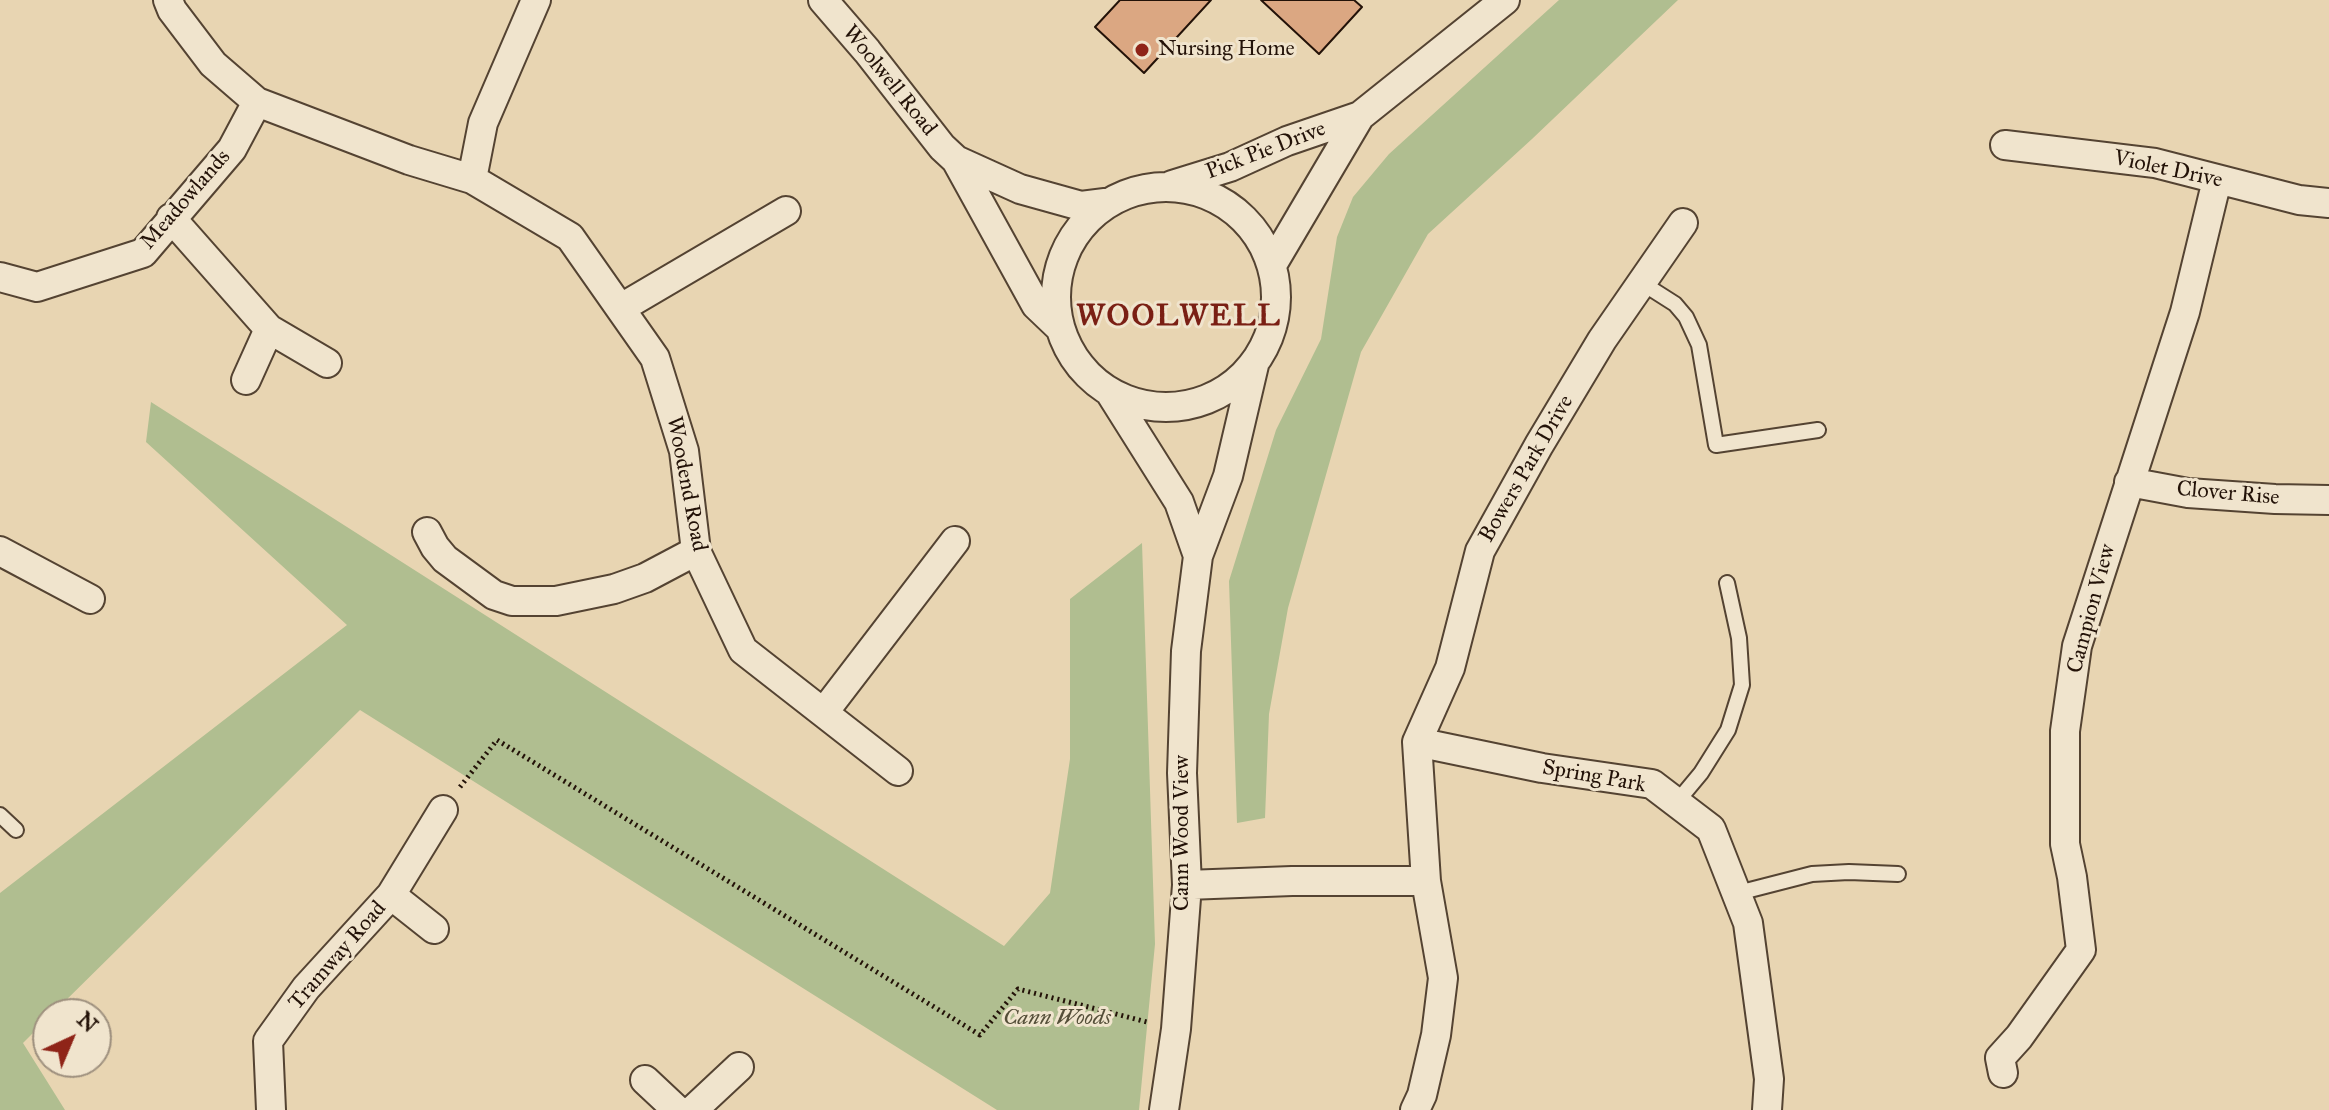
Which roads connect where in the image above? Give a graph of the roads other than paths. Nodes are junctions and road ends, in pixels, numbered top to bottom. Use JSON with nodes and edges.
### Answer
{"nodes":[{"id":1,"x":168,"y":0,"type":"edge"},
{"id":2,"x":536,"y":0,"type":"edge"},
{"id":3,"x":823,"y":0,"type":"edge"},
{"id":4,"x":1505,"y":0,"type":"edge"},
{"id":5,"x":257,"y":102,"type":"junction"},
{"id":6,"x":1360,"y":116,"type":"junction"},
{"id":7,"x":2005,"y":145,"type":"dead end"},
{"id":8,"x":956,"y":160,"type":"junction"},
{"id":9,"x":472,"y":179,"type":"junction"},
{"id":10,"x":2217,"y":180,"type":"junction"},
{"id":11,"x":1171,"y":186,"type":"junction"},
{"id":12,"x":1105,"y":203,"type":"junction"},
{"id":13,"x":2329,"y":203,"type":"edge"},
{"id":14,"x":786,"y":211,"type":"dead end"},
{"id":15,"x":171,"y":218,"type":"junction"},
{"id":16,"x":1683,"y":223,"type":"dead end"},
{"id":17,"x":1272,"y":265,"type":"junction"},
{"id":18,"x":0,"y":277,"type":"edge"},
{"id":19,"x":1642,"y":283,"type":"junction"},
{"id":20,"x":621,"y":308,"type":"junction"},
{"id":21,"x":1058,"y":326,"type":"junction"},
{"id":22,"x":269,"y":329,"type":"junction"},
{"id":23,"x":327,"y":363,"type":"dead end"},
{"id":24,"x":1254,"y":365,"type":"junction"},
{"id":25,"x":246,"y":380,"type":"dead end"},
{"id":26,"x":1111,"y":394,"type":"junction"},
{"id":27,"x":1818,"y":430,"type":"dead end"},
{"id":28,"x":2129,"y":482,"type":"junction"},
{"id":29,"x":2329,"y":500,"type":"edge"},
{"id":30,"x":427,"y":532,"type":"dead end"},
{"id":31,"x":955,"y":541,"type":"dead end"},
{"id":32,"x":0,"y":551,"type":"edge"},
{"id":33,"x":696,"y":551,"type":"junction"},
{"id":34,"x":1198,"y":556,"type":"junction"},
{"id":35,"x":1727,"y":583,"type":"dead end"},
{"id":36,"x":90,"y":599,"type":"dead end"},
{"id":37,"x":824,"y":712,"type":"junction"},
{"id":38,"x":1417,"y":742,"type":"junction"},
{"id":39,"x":898,"y":771,"type":"dead end"},
{"id":40,"x":1676,"y":803,"type":"junction"},
{"id":41,"x":443,"y":810,"type":"road end"},
{"id":42,"x":0,"y":815,"type":"edge"},
{"id":43,"x":16,"y":830,"type":"dead end"},
{"id":44,"x":1898,"y":874,"type":"dead end"},
{"id":45,"x":1426,"y":881,"type":"junction"},
{"id":46,"x":1187,"y":885,"type":"junction"},
{"id":47,"x":1738,"y":893,"type":"junction"},
{"id":48,"x":391,"y":895,"type":"junction"},
{"id":49,"x":434,"y":929,"type":"dead end"},
{"id":50,"x":739,"y":1067,"type":"dead end"},
{"id":51,"x":2003,"y":1073,"type":"dead end"},
{"id":52,"x":645,"y":1080,"type":"dead end"},
{"id":53,"x":271,"y":1110,"type":"edge"},
{"id":54,"x":677,"y":1110,"type":"edge"},
{"id":55,"x":693,"y":1110,"type":"edge"},
{"id":56,"x":1164,"y":1110,"type":"edge"},
{"id":57,"x":1415,"y":1110,"type":"edge"},
{"id":58,"x":1767,"y":1110,"type":"edge"}],
"edges":[{"from":1,"to":5,"type":"street","name":"Woodend Road"},
{"from":2,"to":9,"type":"street"},
{"from":3,"to":8,"type":"street","name":"Woolwell Road"},
{"from":4,"to":6,"type":"street","name":"Pick Pie Drive"},
{"from":5,"to":9,"type":"street","name":"Woodend Road"},
{"from":5,"to":15,"type":"street","name":"Meadowlands"},
{"from":6,"to":11,"type":"street","name":"Pick Pie Drive"},
{"from":6,"to":17,"type":"street","name":"Pick Pie Drive"},
{"from":7,"to":10,"type":"street","name":"Violet Drive"},
{"from":8,"to":12,"type":"street","name":"Woolwell Road"},
{"from":8,"to":21,"type":"street","name":"Woolwell Road"},
{"from":9,"to":20,"type":"street","name":"Woodend Road"},
{"from":10,"to":13,"type":"street","name":"Violet Drive"},
{"from":10,"to":28,"type":"street","name":"Campion View"},
{"from":11,"to":12,"type":"street"},
{"from":11,"to":17,"type":"street"},
{"from":12,"to":21,"type":"street"},
{"from":14,"to":20,"type":"street"},
{"from":15,"to":18,"type":"street","name":"Meadowlands"},
{"from":15,"to":22,"type":"street"},
{"from":16,"to":19,"type":"street","name":"Bowers Park Drive"},
{"from":17,"to":24,"type":"street"},
{"from":19,"to":27,"type":"lane"},
{"from":19,"to":38,"type":"street","name":"Bowers Park Drive"},
{"from":20,"to":33,"type":"street","name":"Woodend Road"},
{"from":21,"to":26,"type":"street"},
{"from":22,"to":23,"type":"street"},
{"from":22,"to":25,"type":"street"},
{"from":24,"to":26,"type":"street"},
{"from":24,"to":34,"type":"street","name":"Cann Wood View"},
{"from":26,"to":34,"type":"street","name":"Cann Wood View"},
{"from":28,"to":29,"type":"street","name":"Clover Rise"},
{"from":28,"to":51,"type":"street","name":"Campion View"},
{"from":30,"to":33,"type":"street"},
{"from":31,"to":37,"type":"street"},
{"from":32,"to":36,"type":"street"},
{"from":33,"to":37,"type":"street","name":"Woodend Road"},
{"from":34,"to":46,"type":"street","name":"Cann Wood View"},
{"from":35,"to":40,"type":"lane"},
{"from":37,"to":39,"type":"street","name":"Woodend Road"},
{"from":38,"to":40,"type":"street","name":"Spring Park"},
{"from":38,"to":45,"type":"street","name":"Bowers Park Drive"},
{"from":40,"to":47,"type":"street","name":"Spring Park"},
{"from":41,"to":48,"type":"street","name":"Tramway Road"},
{"from":42,"to":43,"type":"lane"},
{"from":44,"to":47,"type":"lane"},
{"from":45,"to":46,"type":"street"},
{"from":45,"to":57,"type":"street","name":"Bowers Park Drive"},
{"from":46,"to":56,"type":"street","name":"Cann Wood View"},
{"from":47,"to":58,"type":"street","name":"Spring Park"},
{"from":48,"to":49,"type":"street"},
{"from":48,"to":53,"type":"street","name":"Tramway Road"},
{"from":50,"to":55,"type":"street"},
{"from":52,"to":54,"type":"street"}]}
